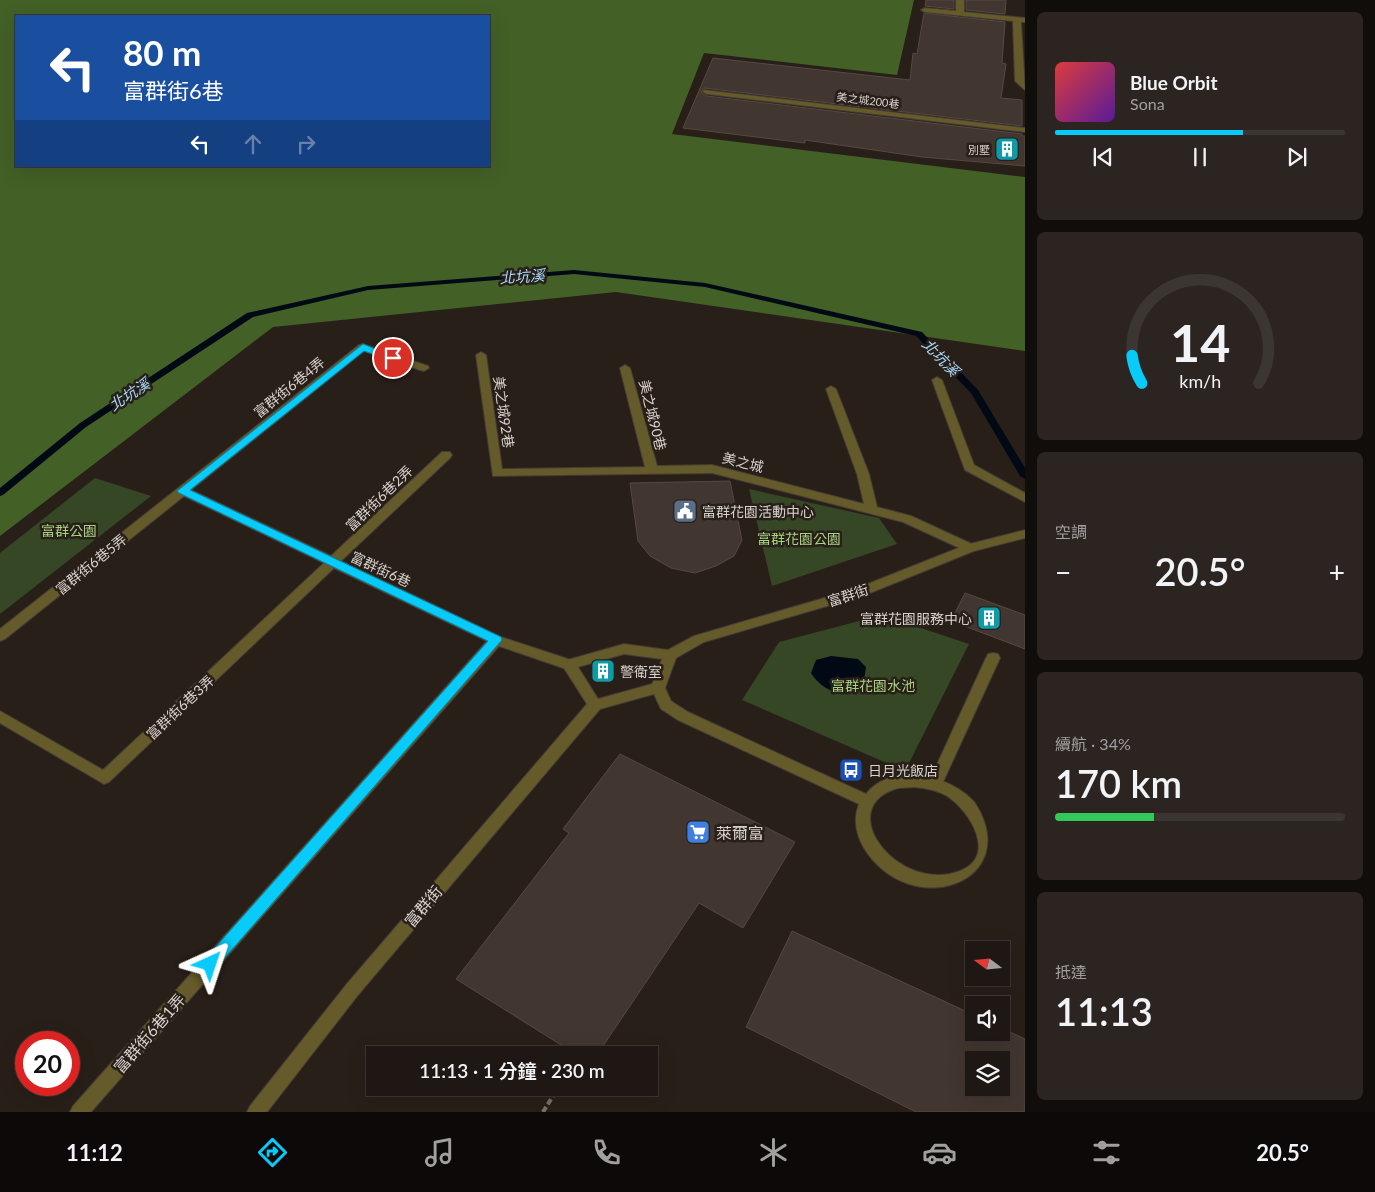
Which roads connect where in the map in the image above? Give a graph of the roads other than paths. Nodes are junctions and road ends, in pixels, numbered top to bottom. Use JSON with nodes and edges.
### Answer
{"nodes":[{"id":1,"x":960,"y":0,"type":"edge"},
{"id":2,"x":926,"y":10,"type":"dead end"},
{"id":3,"x":960,"y":13,"type":"junction"},
{"id":4,"x":1021,"y":19,"type":"edge"},
{"id":5,"x":1025,"y":88,"type":"edge"},
{"id":6,"x":707,"y":92,"type":"dead end"},
{"id":7,"x":1025,"y":130,"type":"edge"},
{"id":8,"x":481,"y":355,"type":"dead end"},
{"id":9,"x":424,"y":368,"type":"dead end"},
{"id":10,"x":625,"y":368,"type":"dead end"},
{"id":11,"x":937,"y":380,"type":"dead end"},
{"id":12,"x":831,"y":389,"type":"dead end"},
{"id":13,"x":446,"y":455,"type":"dead end"},
{"id":14,"x":652,"y":470,"type":"junction"},
{"id":15,"x":497,"y":474,"type":"joint"},
{"id":16,"x":183,"y":491,"type":"junction"},
{"id":17,"x":1025,"y":498,"type":"edge"},
{"id":18,"x":871,"y":509,"type":"junction"},
{"id":19,"x":1025,"y":534,"type":"edge"},
{"id":20,"x":970,"y":548,"type":"junction"},
{"id":21,"x":333,"y":563,"type":"junction"},
{"id":22,"x":0,"y":636,"type":"edge"},
{"id":23,"x":496,"y":640,"type":"junction"},
{"id":24,"x":670,"y":655,"type":"junction"},
{"id":25,"x":993,"y":658,"type":"dead end"},
{"id":26,"x":569,"y":665,"type":"junction"},
{"id":27,"x":658,"y":688,"type":"junction"},
{"id":28,"x":595,"y":705,"type":"junction"},
{"id":29,"x":6,"y":720,"type":"edge"},
{"id":30,"x":934,"y":784,"type":"junction"},
{"id":31,"x":868,"y":802,"type":"junction"},
{"id":32,"x":80,"y":1112,"type":"edge"},
{"id":33,"x":256,"y":1112,"type":"edge"}],
"edges":[{"from":1,"to":3,"type":"street"},
{"from":2,"to":3,"type":"street"},
{"from":3,"to":4,"type":"street"},
{"from":4,"to":5,"type":"street"},
{"from":6,"to":7,"type":"street","name":"美之城200巷"},
{"from":8,"to":15,"type":"street","name":"美之城92巷"},
{"from":9,"to":16,"type":"street","name":"富群街6巷4弄"},
{"from":10,"to":14,"type":"street","name":"美之城90巷"},
{"from":11,"to":17,"type":"street"},
{"from":12,"to":18,"type":"street"},
{"from":13,"to":21,"type":"street","name":"富群街6巷2弄"},
{"from":14,"to":15,"type":"street","name":"美之城"},
{"from":14,"to":18,"type":"street","name":"美之城"},
{"from":16,"to":21,"type":"street","name":"富群街6巷"},
{"from":16,"to":22,"type":"street","name":"富群街6巷5弄"},
{"from":18,"to":20,"type":"street","name":"美之城"},
{"from":19,"to":20,"type":"street","name":"富群街"},
{"from":20,"to":24,"type":"street","name":"富群街"},
{"from":21,"to":23,"type":"street","name":"富群街6巷"},
{"from":21,"to":29,"type":"street","name":"富群街6巷3弄"},
{"from":23,"to":26,"type":"street","name":"富群街6巷"},
{"from":23,"to":32,"type":"street","name":"富群街6巷1弄"},
{"from":24,"to":26,"type":"street"},
{"from":24,"to":27,"type":"street"},
{"from":25,"to":30,"type":"street"},
{"from":26,"to":28,"type":"street"},
{"from":27,"to":28,"type":"street"},
{"from":27,"to":31,"type":"street"},
{"from":28,"to":33,"type":"street","name":"富群街"},
{"from":30,"to":31,"type":"street"},
{"from":30,"to":31,"type":"street"}]}
